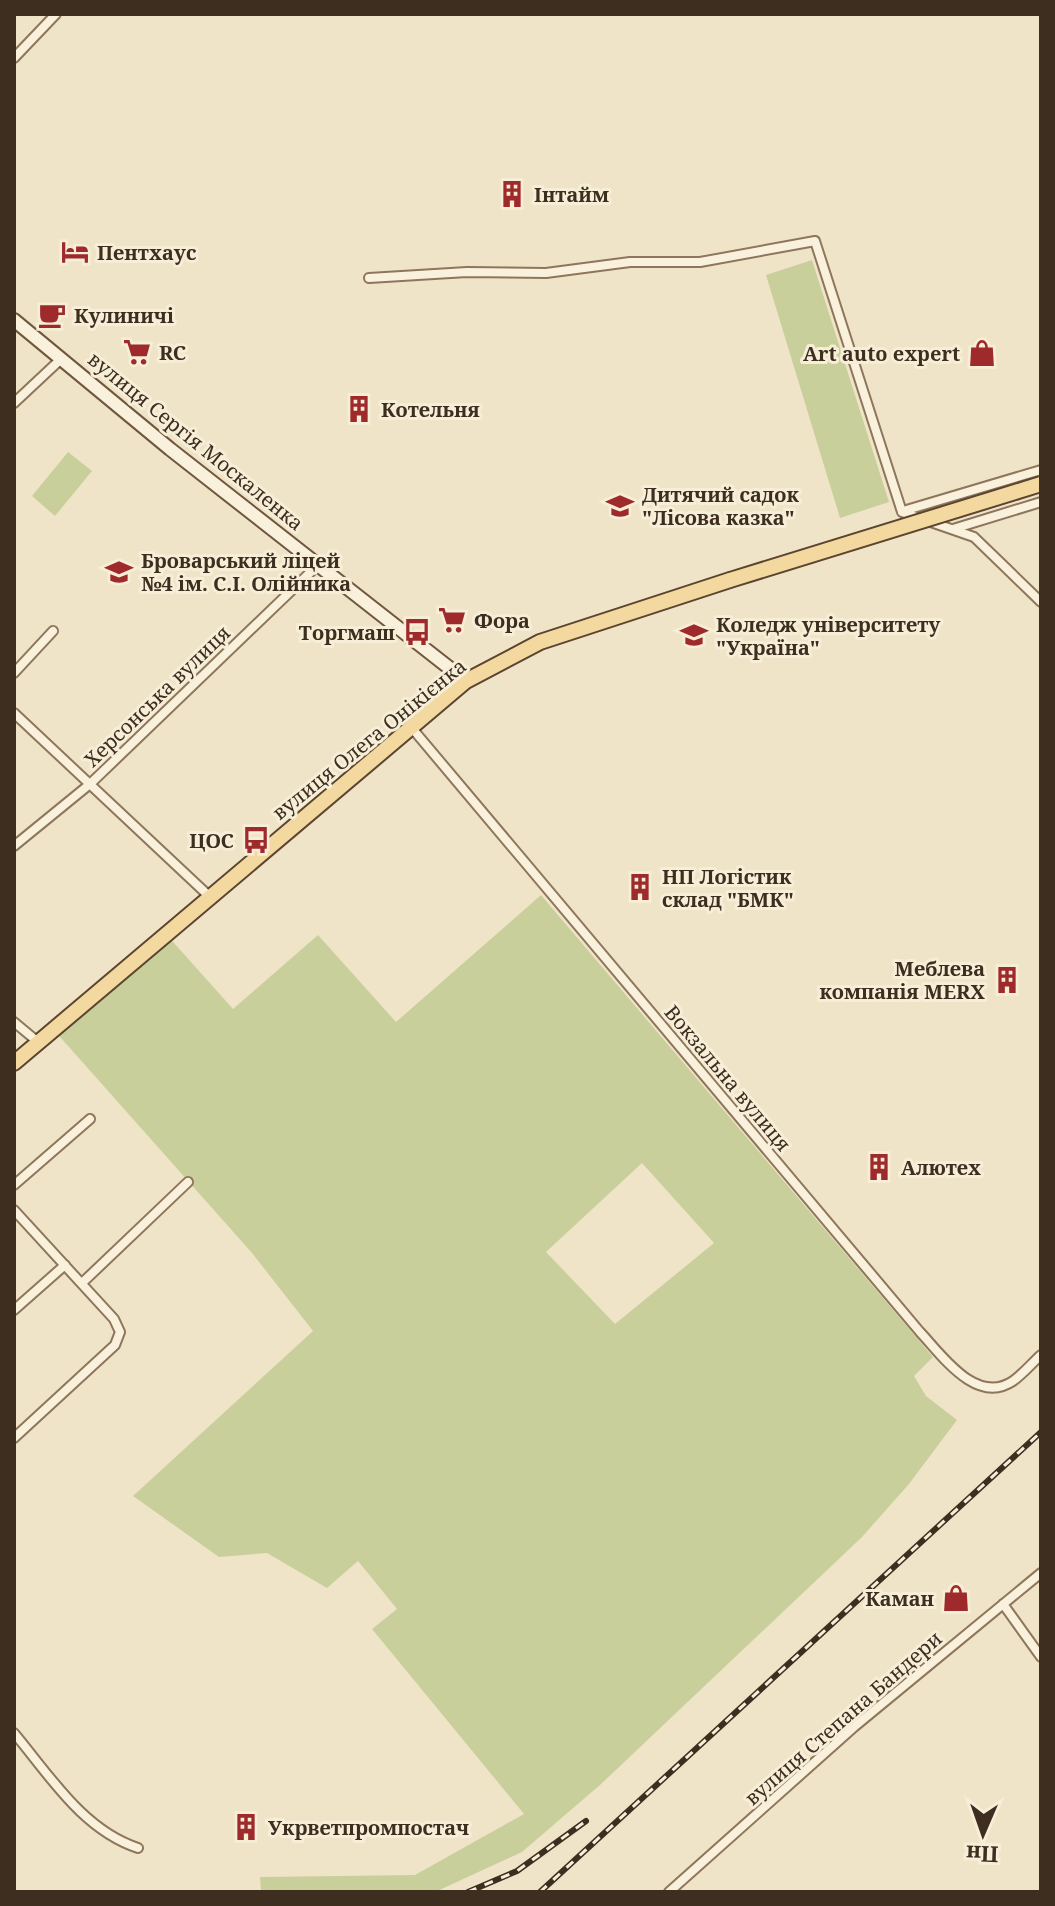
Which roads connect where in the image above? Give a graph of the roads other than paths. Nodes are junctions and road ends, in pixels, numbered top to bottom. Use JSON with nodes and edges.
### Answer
{"nodes":[{"id":1,"x":56,"y":14,"type":"edge"},
{"id":2,"x":14,"y":58,"type":"edge"},
{"id":3,"x":369,"y":278,"type":"dead end"},
{"id":4,"x":14,"y":320,"type":"edge"},
{"id":5,"x":61,"y":359,"type":"junction"},
{"id":6,"x":14,"y":403,"type":"edge"},
{"id":7,"x":1041,"y":470,"type":"edge"},
{"id":8,"x":1041,"y":484,"type":"edge"},
{"id":9,"x":1041,"y":502,"type":"edge"},
{"id":10,"x":902,"y":512,"type":"junction"},
{"id":11,"x":952,"y":529,"type":"junction"},
{"id":12,"x":319,"y":564,"type":"junction"},
{"id":13,"x":1041,"y":602,"type":"edge"},
{"id":14,"x":53,"y":631,"type":"dead end"},
{"id":15,"x":14,"y":673,"type":"edge"},
{"id":16,"x":466,"y":681,"type":"junction"},
{"id":17,"x":14,"y":713,"type":"edge"},
{"id":18,"x":411,"y":727,"type":"junction"},
{"id":19,"x":90,"y":784,"type":"junction"},
{"id":20,"x":14,"y":846,"type":"edge"},
{"id":21,"x":209,"y":896,"type":"junction"},
{"id":22,"x":14,"y":1022,"type":"edge"},
{"id":23,"x":38,"y":1042,"type":"junction"},
{"id":24,"x":14,"y":1063,"type":"edge"},
{"id":25,"x":90,"y":1119,"type":"dead end"},
{"id":26,"x":188,"y":1182,"type":"dead end"},
{"id":27,"x":14,"y":1185,"type":"edge"},
{"id":28,"x":14,"y":1210,"type":"edge"},
{"id":29,"x":65,"y":1265,"type":"junction"},
{"id":30,"x":82,"y":1283,"type":"junction"},
{"id":31,"x":14,"y":1310,"type":"edge"},
{"id":32,"x":1041,"y":1355,"type":"edge"},
{"id":33,"x":14,"y":1438,"type":"edge"},
{"id":34,"x":1041,"y":1573,"type":"edge"},
{"id":35,"x":1003,"y":1604,"type":"junction"},
{"id":36,"x":1041,"y":1657,"type":"edge"},
{"id":37,"x":14,"y":1733,"type":"edge"},
{"id":38,"x":138,"y":1848,"type":"dead end"},
{"id":39,"x":669,"y":1892,"type":"edge"}],
"edges":[{"from":1,"to":2,"type":"street"},
{"from":3,"to":10,"type":"street"},
{"from":4,"to":5,"type":"main road","name":"вулиця Сергія Москаленка"},
{"from":5,"to":6,"type":"street"},
{"from":5,"to":12,"type":"main road","name":"вулиця Сергія Москаленка"},
{"from":7,"to":10,"type":"street"},
{"from":8,"to":16,"type":"main road","name":"вулиця Олега Онікієнка","bridge":true},
{"from":9,"to":11,"type":"street"},
{"from":10,"to":11,"type":"street"},
{"from":11,"to":13,"type":"street"},
{"from":12,"to":16,"type":"main road","name":"вулиця Сергія Москаленка"},
{"from":12,"to":19,"type":"street","name":"Херсонська вулиця"},
{"from":14,"to":15,"type":"street"},
{"from":16,"to":18,"type":"main road","name":"вулиця Олега Онікієнка"},
{"from":17,"to":19,"type":"street"},
{"from":18,"to":21,"type":"main road","name":"вулиця Олега Онікієнка"},
{"from":18,"to":32,"type":"street","name":"Вокзальна вулиця"},
{"from":19,"to":20,"type":"street","name":"Херсонська вулиця"},
{"from":19,"to":21,"type":"street"},
{"from":21,"to":23,"type":"main road","name":"вулиця Олега Онікієнка"},
{"from":22,"to":23,"type":"street"},
{"from":23,"to":24,"type":"main road","name":"вулиця Олега Онікієнка"},
{"from":25,"to":27,"type":"street"},
{"from":26,"to":30,"type":"street"},
{"from":28,"to":29,"type":"street"},
{"from":29,"to":30,"type":"street"},
{"from":29,"to":31,"type":"street"},
{"from":30,"to":33,"type":"street"},
{"from":34,"to":35,"type":"street","name":"вулиця Степана Бандери"},
{"from":35,"to":36,"type":"street"},
{"from":35,"to":39,"type":"street","name":"вулиця Степана Бандери"},
{"from":37,"to":38,"type":"street"}]}
